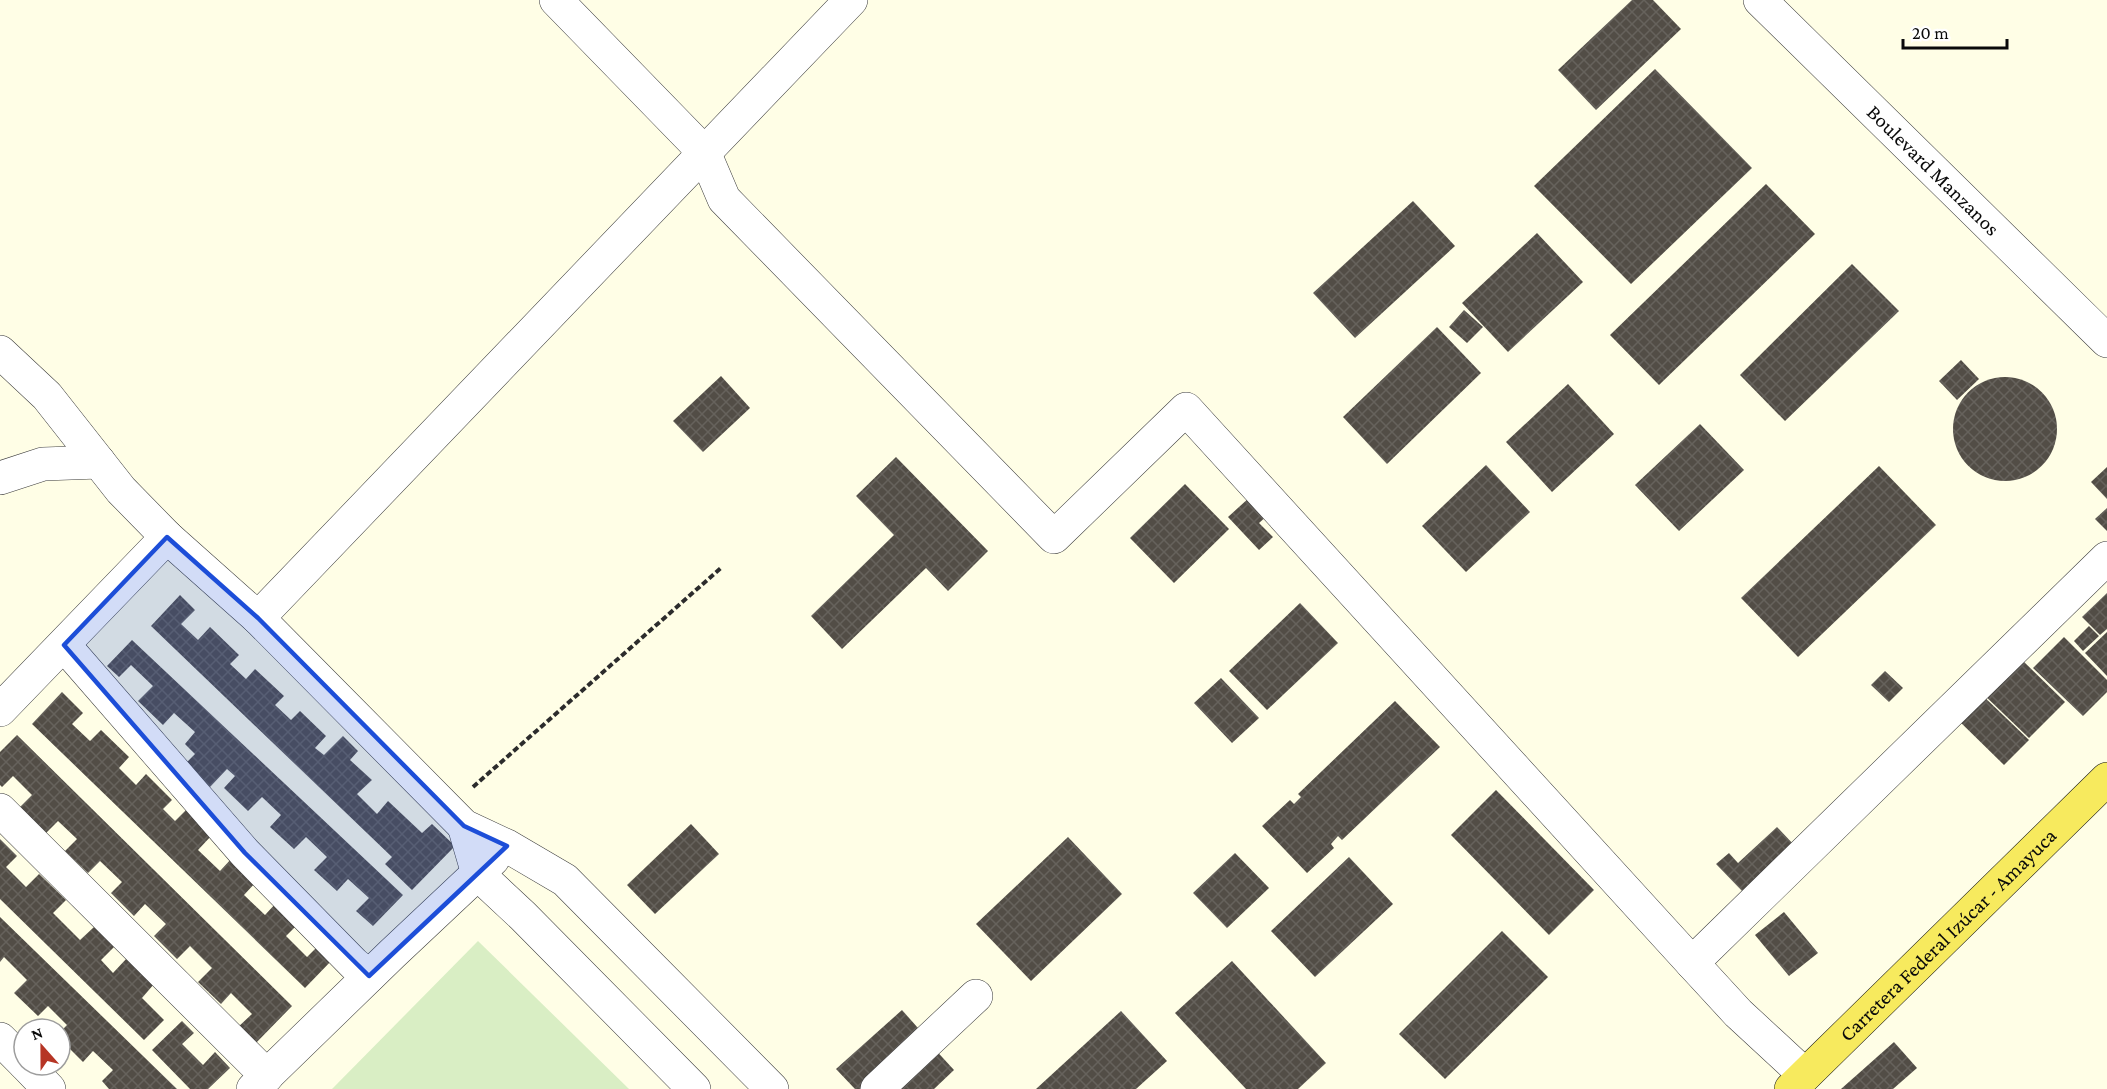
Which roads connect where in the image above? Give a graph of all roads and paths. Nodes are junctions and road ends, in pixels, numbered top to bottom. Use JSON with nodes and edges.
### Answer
{"nodes":[{"id":1,"x":556,"y":0,"type":"edge"},
{"id":2,"x":851,"y":0,"type":"edge"},
{"id":3,"x":1773,"y":4,"type":"edge"},
{"id":4,"x":704,"y":152,"type":"junction"},
{"id":5,"x":2107,"y":341,"type":"edge"},
{"id":6,"x":0,"y":352,"type":"edge"},
{"id":7,"x":99,"y":462,"type":"junction"},
{"id":8,"x":0,"y":478,"type":"edge"},
{"id":9,"x":167,"y":537,"type":"junction"},
{"id":10,"x":2107,"y":558,"type":"edge"},
{"id":11,"x":722,"y":567,"type":"dead end"},
{"id":12,"x":258,"y":618,"type":"junction"},
{"id":13,"x":64,"y":645,"type":"junction"},
{"id":14,"x":0,"y":710,"type":"edge"},
{"id":15,"x":2107,"y":780,"type":"edge"},
{"id":16,"x":0,"y":810,"type":"edge"},
{"id":17,"x":456,"y":818,"type":"junction"},
{"id":18,"x":507,"y":846,"type":"junction"},
{"id":19,"x":478,"y":874,"type":"junction"},
{"id":20,"x":1692,"y":963,"type":"junction"},
{"id":21,"x":369,"y":976,"type":"junction"},
{"id":22,"x":976,"y":996,"type":"dead end"},
{"id":23,"x":0,"y":1039,"type":"edge"},
{"id":24,"x":12,"y":1051,"type":"edge"},
{"id":25,"x":37,"y":1077,"type":"edge"},
{"id":26,"x":1798,"y":1082,"type":"edge"},
{"id":27,"x":260,"y":1083,"type":"edge"},
{"id":28,"x":49,"y":1089,"type":"edge"},
{"id":29,"x":694,"y":1089,"type":"edge"},
{"id":30,"x":772,"y":1089,"type":"edge"},
{"id":31,"x":877,"y":1089,"type":"edge"}],
"edges":[{"from":1,"to":4,"type":"street"},
{"from":2,"to":4,"type":"street"},
{"from":3,"to":5,"type":"street","name":"Boulevard Manzanos"},
{"from":4,"to":12,"type":"street"},
{"from":4,"to":20,"type":"street"},
{"from":6,"to":7,"type":"street"},
{"from":7,"to":8,"type":"street"},
{"from":7,"to":9,"type":"street"},
{"from":9,"to":12,"type":"street"},
{"from":9,"to":13,"type":"street"},
{"from":10,"to":20,"type":"street"},
{"from":11,"to":17,"type":"path"},
{"from":12,"to":17,"type":"street"},
{"from":13,"to":14,"type":"street"},
{"from":13,"to":21,"type":"street"},
{"from":15,"to":26,"type":"main road","name":"Carretera Federal Izúcar - Amayuca"},
{"from":16,"to":27,"type":"street"},
{"from":17,"to":18,"type":"street"},
{"from":17,"to":19,"type":"street"},
{"from":18,"to":19,"type":"street"},
{"from":18,"to":30,"type":"street"},
{"from":19,"to":21,"type":"street"},
{"from":19,"to":29,"type":"street"},
{"from":20,"to":26,"type":"street"},
{"from":21,"to":27,"type":"street"},
{"from":22,"to":31,"type":"street"},
{"from":23,"to":24,"type":"street"},
{"from":25,"to":28,"type":"street"}]}
